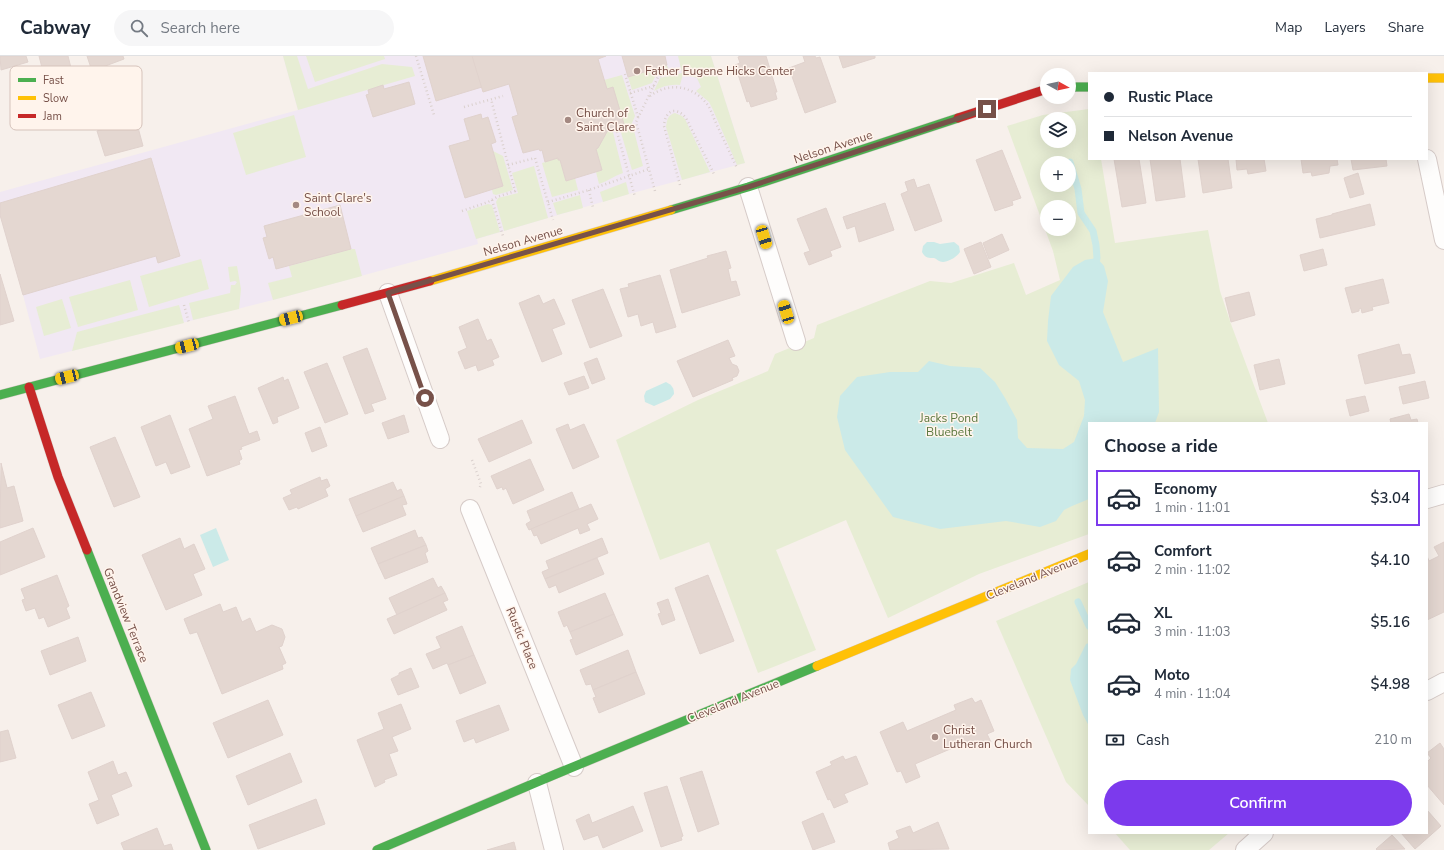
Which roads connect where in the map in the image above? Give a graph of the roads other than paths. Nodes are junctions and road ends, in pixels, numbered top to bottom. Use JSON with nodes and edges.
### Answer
{"nodes":[{"id":1,"x":1428,"y":78,"type":"edge"},
{"id":2,"x":1444,"y":78,"type":"edge"},
{"id":3,"x":1088,"y":87,"type":"edge"},
{"id":4,"x":1076,"y":88,"type":"edge"},
{"id":5,"x":1040,"y":91,"type":"edge"},
{"id":6,"x":1426,"y":160,"type":"edge"},
{"id":7,"x":748,"y":187,"type":"junction"},
{"id":8,"x":1444,"y":240,"type":"edge"},
{"id":9,"x":388,"y":293,"type":"junction"},
{"id":10,"x":796,"y":341,"type":"dead end"},
{"id":11,"x":29,"y":387,"type":"junction"},
{"id":12,"x":0,"y":395,"type":"edge"},
{"id":13,"x":440,"y":440,"type":"dead end"},
{"id":14,"x":1444,"y":494,"type":"edge"},
{"id":15,"x":1428,"y":499,"type":"edge"},
{"id":16,"x":470,"y":509,"type":"dead end"},
{"id":17,"x":1088,"y":554,"type":"edge"},
{"id":18,"x":1444,"y":682,"type":"edge"},
{"id":19,"x":1428,"y":690,"type":"edge"},
{"id":20,"x":574,"y":767,"type":"junction"},
{"id":21,"x":537,"y":782,"type":"junction"},
{"id":22,"x":1263,"y":834,"type":"edge"},
{"id":23,"x":206,"y":850,"type":"edge"},
{"id":24,"x":377,"y":850,"type":"edge"},
{"id":25,"x":554,"y":850,"type":"edge"},
{"id":26,"x":1245,"y":850,"type":"edge"}],
"edges":[{"from":1,"to":2,"type":"street"},
{"from":3,"to":4,"type":"street"},
{"from":5,"to":7,"type":"street","name":"Nelson Avenue"},
{"from":6,"to":8,"type":"street"},
{"from":7,"to":9,"type":"street","name":"Nelson Avenue"},
{"from":7,"to":10,"type":"street"},
{"from":9,"to":11,"type":"street","name":"Nelson Avenue"},
{"from":9,"to":13,"type":"street"},
{"from":11,"to":12,"type":"street","name":"Nelson Avenue"},
{"from":11,"to":23,"type":"street","name":"Grandview Terrace"},
{"from":14,"to":15,"type":"street"},
{"from":16,"to":20,"type":"street","name":"Rustic Place"},
{"from":17,"to":20,"type":"street","name":"Cleveland Avenue"},
{"from":18,"to":19,"type":"street"},
{"from":20,"to":21,"type":"street","name":"Cleveland Avenue"},
{"from":21,"to":24,"type":"street","name":"Cleveland Avenue"},
{"from":21,"to":25,"type":"street"},
{"from":22,"to":26,"type":"street"}]}
